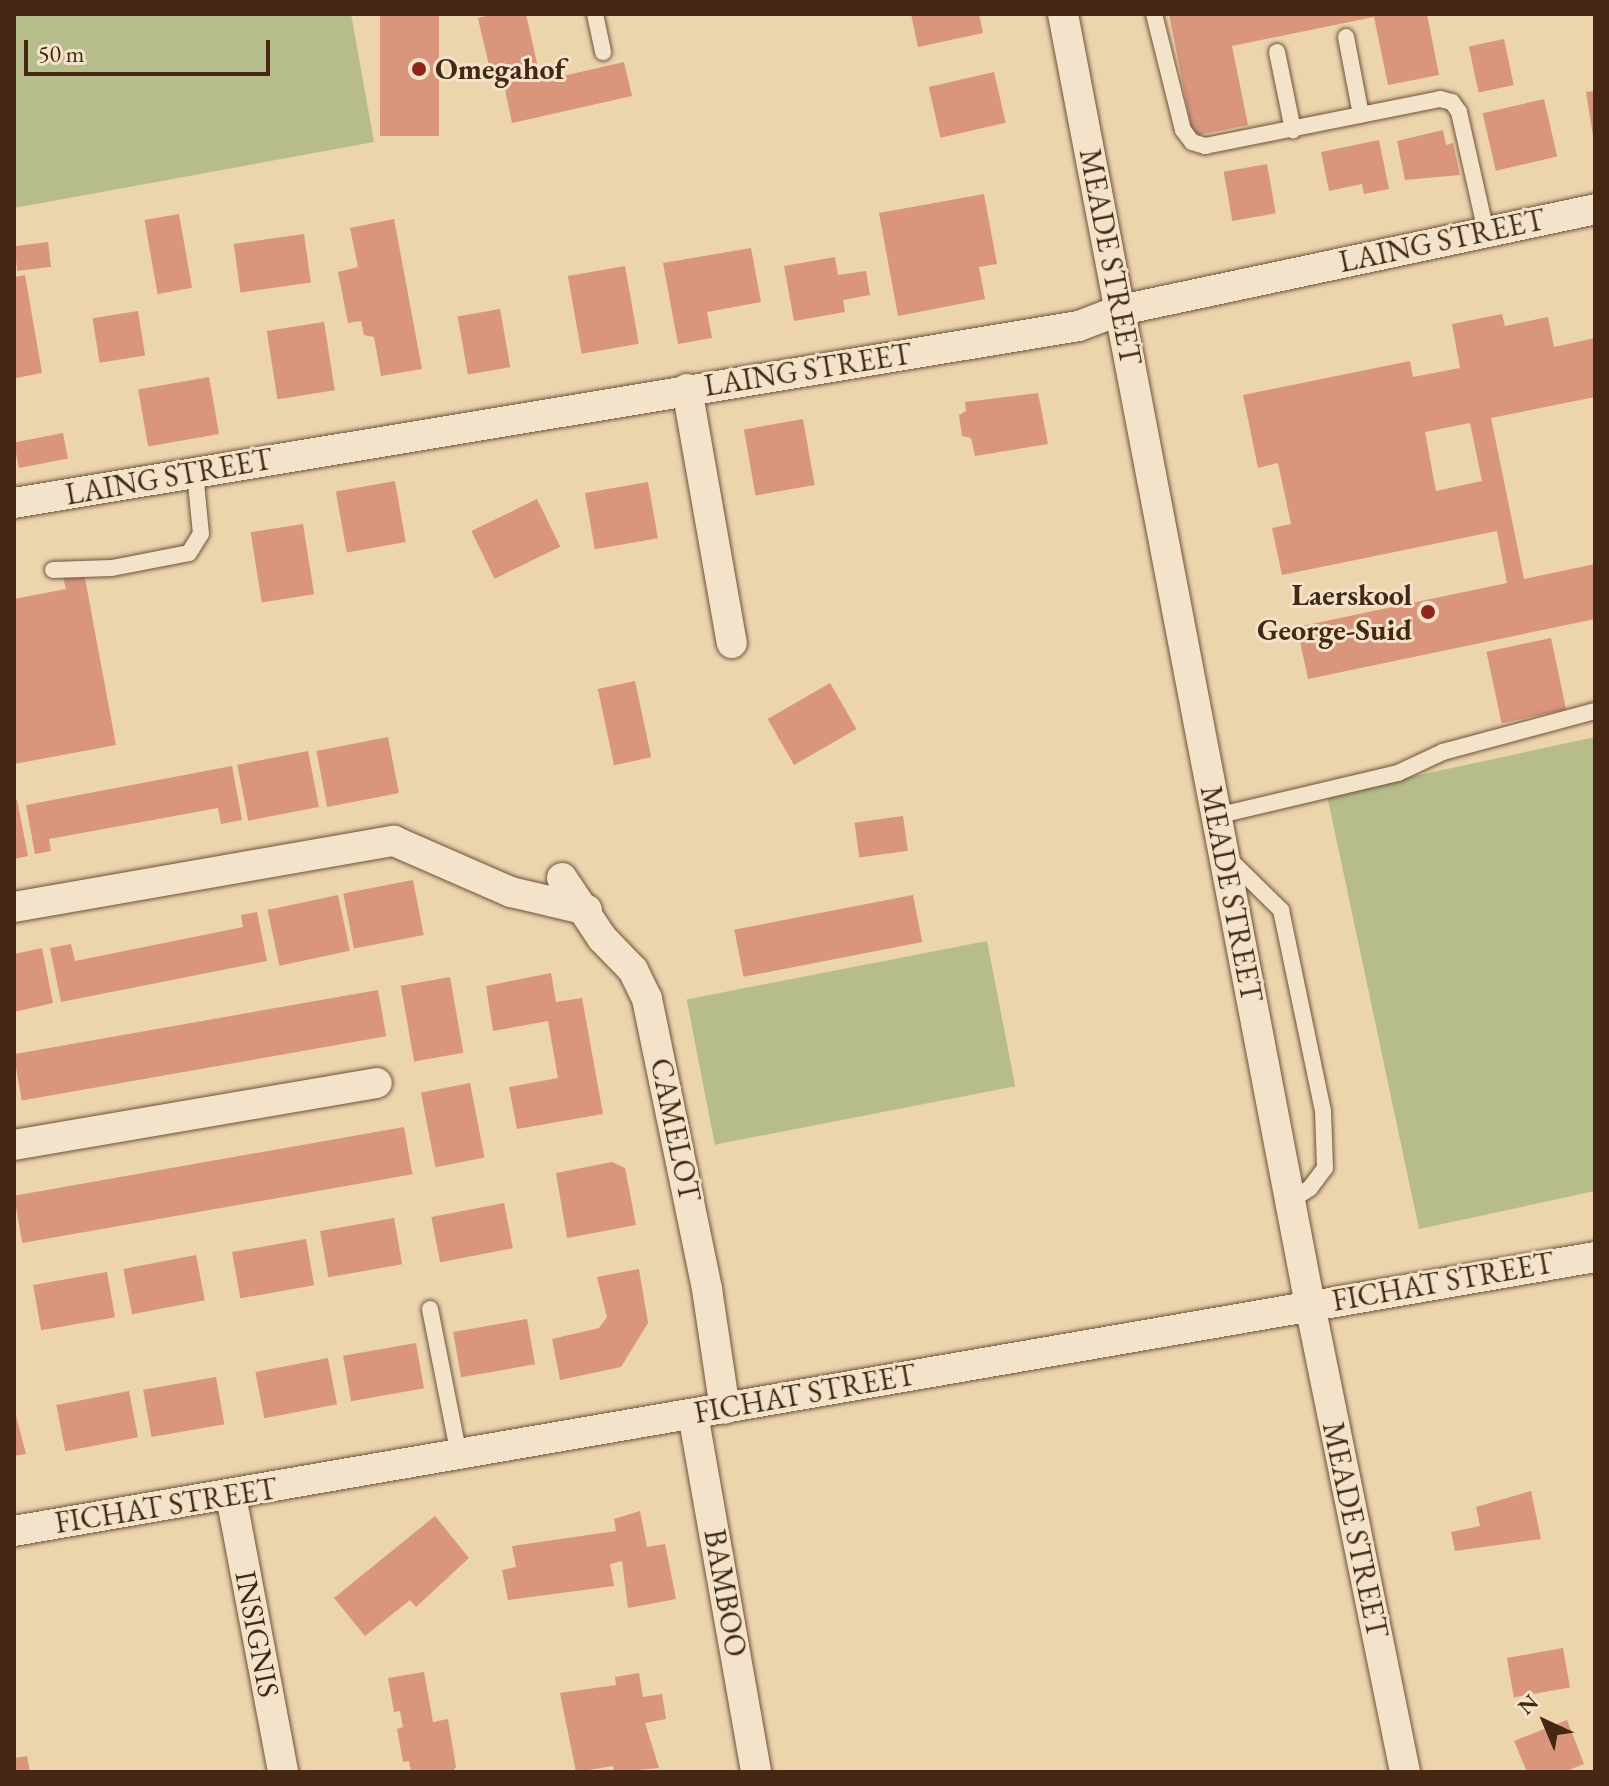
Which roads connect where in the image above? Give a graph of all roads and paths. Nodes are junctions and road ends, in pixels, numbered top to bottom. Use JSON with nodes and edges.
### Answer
{"nodes":[{"id":1,"x":595,"y":14,"type":"edge"},
{"id":2,"x":1063,"y":14,"type":"edge"},
{"id":3,"x":1154,"y":14,"type":"edge"},
{"id":4,"x":1346,"y":37,"type":"dead end"},
{"id":5,"x":603,"y":52,"type":"dead end"},
{"id":6,"x":1277,"y":52,"type":"dead end"},
{"id":7,"x":1361,"y":115,"type":"junction"},
{"id":8,"x":1293,"y":130,"type":"junction"},
{"id":9,"x":1595,"y":209,"type":"edge"},
{"id":10,"x":1486,"y":232,"type":"junction"},
{"id":11,"x":1121,"y":310,"type":"junction"},
{"id":12,"x":687,"y":389,"type":"junction"},
{"id":13,"x":195,"y":473,"type":"junction"},
{"id":14,"x":14,"y":503,"type":"edge"},
{"id":15,"x":53,"y":570,"type":"dead end"},
{"id":16,"x":732,"y":643,"type":"dead end"},
{"id":17,"x":1595,"y":711,"type":"edge"},
{"id":18,"x":1216,"y":816,"type":"junction"},
{"id":19,"x":1223,"y":854,"type":"junction"},
{"id":20,"x":562,"y":878,"type":"dead end"},
{"id":21,"x":14,"y":907,"type":"edge"},
{"id":22,"x":587,"y":910,"type":"junction"},
{"id":23,"x":377,"y":1083,"type":"dead end"},
{"id":24,"x":14,"y":1145,"type":"edge"},
{"id":25,"x":1290,"y":1201,"type":"junction"},
{"id":26,"x":1595,"y":1257,"type":"edge"},
{"id":27,"x":1310,"y":1305,"type":"junction"},
{"id":28,"x":430,"y":1309,"type":"dead end"},
{"id":29,"x":725,"y":1409,"type":"junction"},
{"id":30,"x":693,"y":1414,"type":"junction"},
{"id":31,"x":459,"y":1456,"type":"junction"},
{"id":32,"x":231,"y":1496,"type":"junction"},
{"id":33,"x":14,"y":1531,"type":"edge"},
{"id":34,"x":283,"y":1772,"type":"edge"},
{"id":35,"x":756,"y":1772,"type":"edge"},
{"id":36,"x":1405,"y":1772,"type":"edge"}],
"edges":[{"from":1,"to":5,"type":"lane"},
{"from":2,"to":11,"type":"street","name":"MEADE STREET"},
{"from":3,"to":8,"type":"lane"},
{"from":4,"to":7,"type":"lane"},
{"from":6,"to":8,"type":"lane"},
{"from":7,"to":8,"type":"lane"},
{"from":7,"to":10,"type":"lane"},
{"from":9,"to":10,"type":"street","name":"LAING STREET"},
{"from":10,"to":11,"type":"street","name":"LAING STREET"},
{"from":11,"to":12,"type":"street","name":"LAING STREET"},
{"from":11,"to":18,"type":"street","name":"MEADE STREET"},
{"from":12,"to":13,"type":"street","name":"LAING STREET"},
{"from":12,"to":16,"type":"street"},
{"from":13,"to":14,"type":"street","name":"LAING STREET"},
{"from":13,"to":15,"type":"lane"},
{"from":17,"to":18,"type":"lane"},
{"from":18,"to":19,"type":"street","name":"MEADE STREET"},
{"from":19,"to":25,"type":"street","name":"MEADE STREET"},
{"from":19,"to":25,"type":"lane"},
{"from":20,"to":22,"type":"street","name":"CAMELOT"},
{"from":21,"to":22,"type":"street"},
{"from":22,"to":29,"type":"street","name":"CAMELOT"},
{"from":23,"to":24,"type":"street"},
{"from":25,"to":27,"type":"street","name":"MEADE STREET"},
{"from":26,"to":27,"type":"street","name":"FICHAT STREET"},
{"from":27,"to":29,"type":"street","name":"FICHAT STREET"},
{"from":27,"to":36,"type":"street","name":"MEADE STREET"},
{"from":28,"to":31,"type":"lane"},
{"from":29,"to":30,"type":"street","name":"FICHAT STREET"},
{"from":30,"to":31,"type":"street","name":"FICHAT STREET"},
{"from":30,"to":35,"type":"street","name":"BAMBOO"},
{"from":31,"to":32,"type":"street","name":"FICHAT STREET"},
{"from":32,"to":33,"type":"street","name":"FICHAT STREET"},
{"from":32,"to":34,"type":"street","name":"INSIGNIS"}]}
